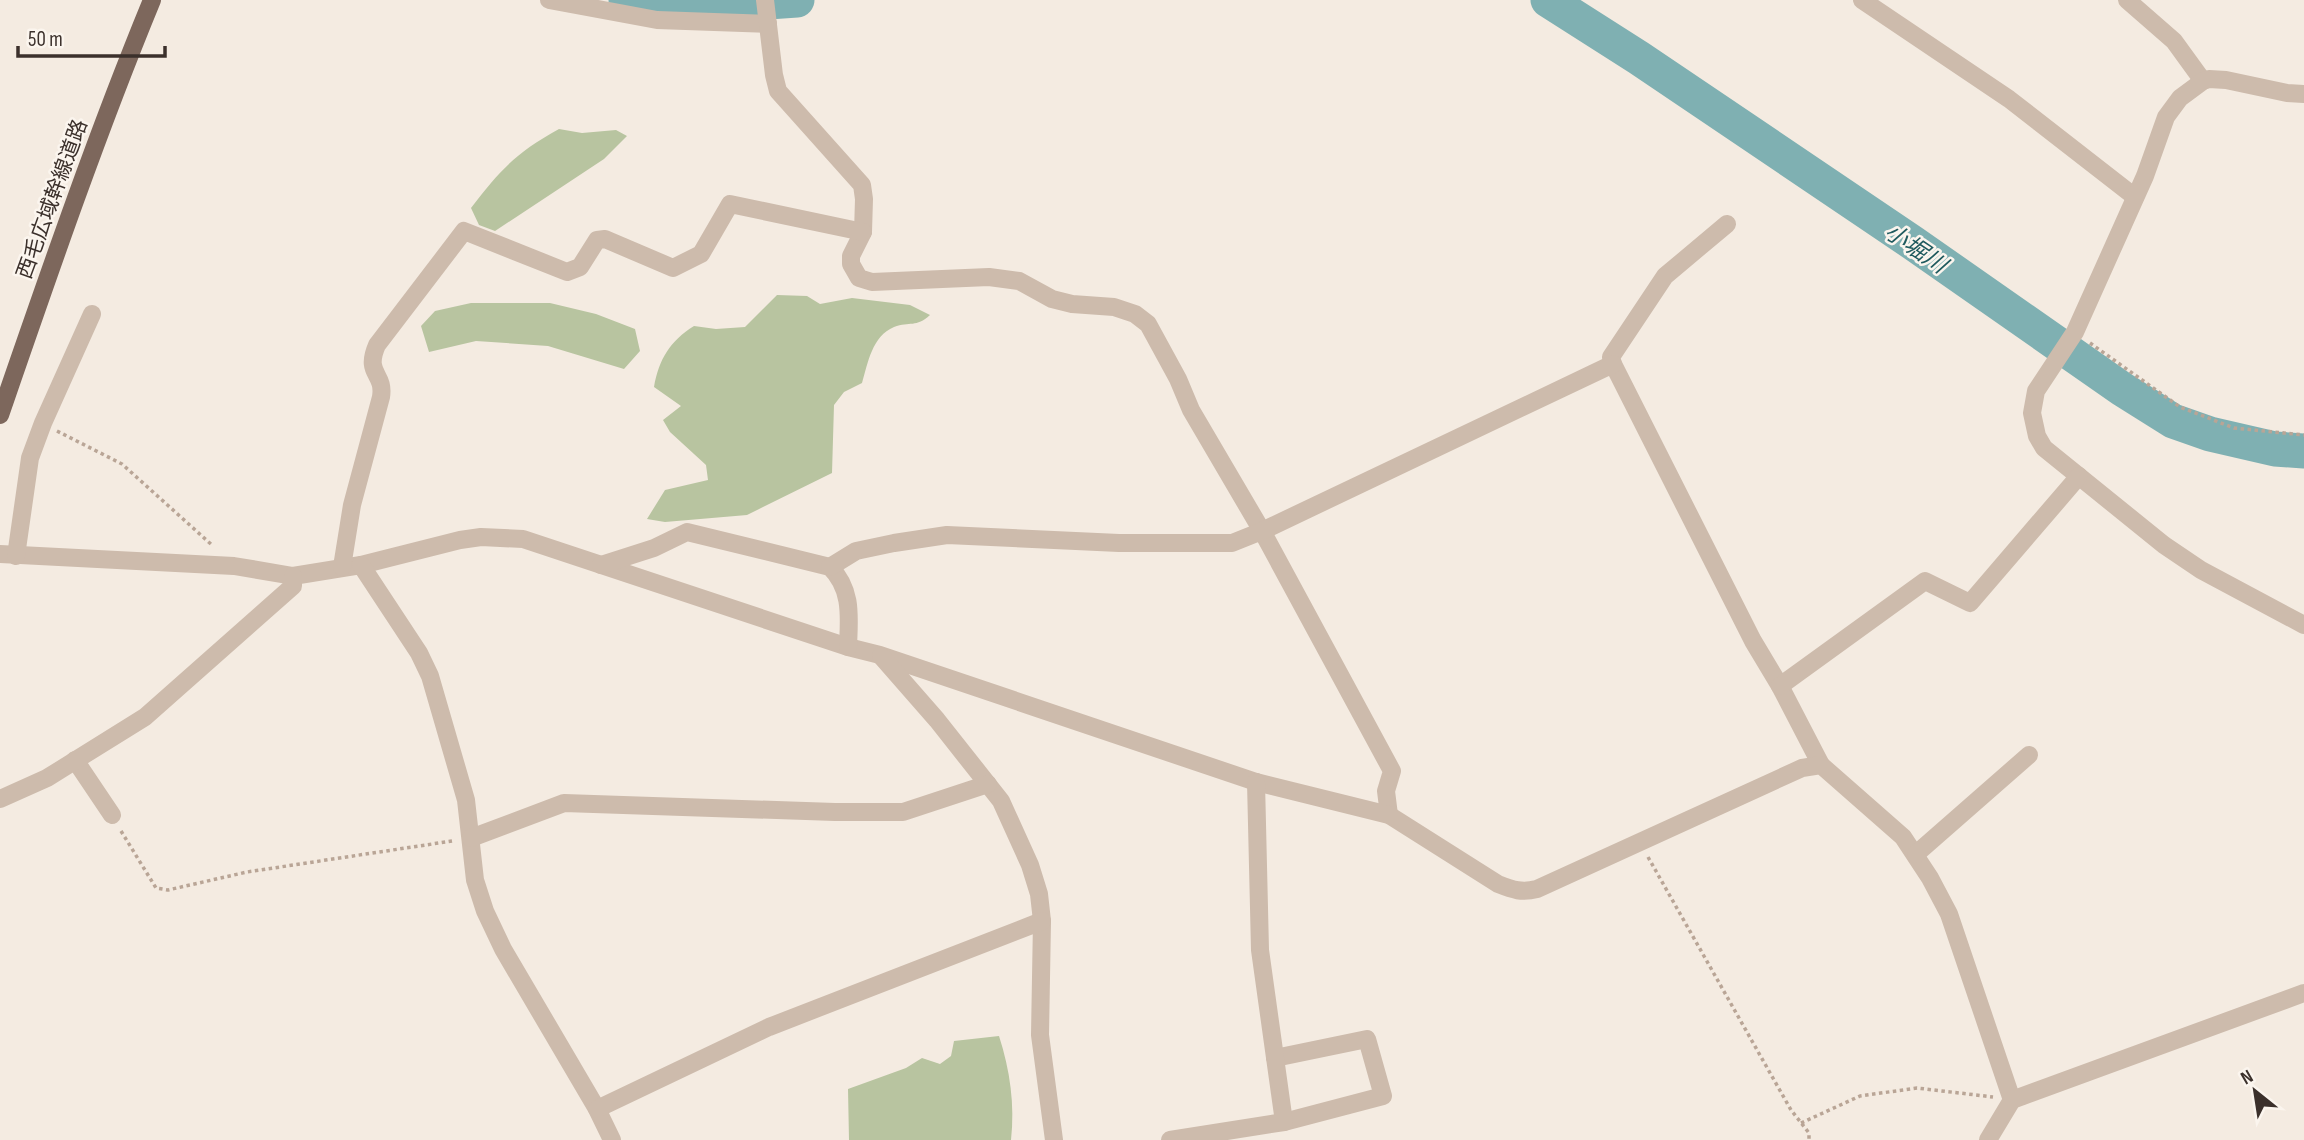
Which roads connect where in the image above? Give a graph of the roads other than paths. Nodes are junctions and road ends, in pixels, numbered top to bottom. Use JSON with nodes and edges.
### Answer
{"nodes":[{"id":1,"x":152,"y":0,"type":"edge"},
{"id":2,"x":550,"y":0,"type":"edge"},
{"id":3,"x":1862,"y":0,"type":"edge"},
{"id":4,"x":2127,"y":0,"type":"edge"},
{"id":5,"x":767,"y":13,"type":"edge"},
{"id":6,"x":2203,"y":81,"type":"junction"},
{"id":7,"x":2304,"y":94,"type":"edge"},
{"id":8,"x":2135,"y":197,"type":"junction"},
{"id":9,"x":1727,"y":224,"type":"dead end"},
{"id":10,"x":863,"y":232,"type":"junction"},
{"id":11,"x":92,"y":314,"type":"dead end"},
{"id":12,"x":1612,"y":365,"type":"junction"},
{"id":13,"x":0,"y":415,"type":"edge"},
{"id":14,"x":2078,"y":476,"type":"junction"},
{"id":15,"x":1262,"y":531,"type":"junction"},
{"id":16,"x":8,"y":555,"type":"edge"},
{"id":17,"x":360,"y":565,"type":"junction"},
{"id":18,"x":601,"y":565,"type":"junction"},
{"id":19,"x":342,"y":567,"type":"junction"},
{"id":20,"x":830,"y":567,"type":"junction"},
{"id":21,"x":293,"y":576,"type":"junction"},
{"id":22,"x":2304,"y":625,"type":"edge"},
{"id":23,"x":848,"y":647,"type":"junction"},
{"id":24,"x":880,"y":655,"type":"junction"},
{"id":25,"x":1780,"y":687,"type":"junction"},
{"id":26,"x":2028,"y":755,"type":"dead end"},
{"id":27,"x":75,"y":760,"type":"junction"},
{"id":28,"x":1821,"y":765,"type":"junction"},
{"id":29,"x":1256,"y":782,"type":"junction"},
{"id":30,"x":988,"y":784,"type":"junction"},
{"id":31,"x":0,"y":799,"type":"edge"},
{"id":32,"x":111,"y":815,"type":"road end"},
{"id":33,"x":1389,"y":815,"type":"junction"},
{"id":34,"x":471,"y":838,"type":"junction"},
{"id":35,"x":1916,"y":854,"type":"junction"},
{"id":36,"x":1042,"y":921,"type":"junction"},
{"id":37,"x":2304,"y":993,"type":"edge"},
{"id":38,"x":1275,"y":1058,"type":"junction"},
{"id":39,"x":2012,"y":1100,"type":"junction"},
{"id":40,"x":597,"y":1109,"type":"junction"},
{"id":41,"x":1284,"y":1122,"type":"junction"},
{"id":42,"x":612,"y":1140,"type":"edge"},
{"id":43,"x":1054,"y":1140,"type":"edge"},
{"id":44,"x":1170,"y":1140,"type":"edge"},
{"id":45,"x":1987,"y":1140,"type":"edge"}],
"edges":[{"from":1,"to":13,"type":"main road","name":"西毛広域幹線道路"},
{"from":2,"to":5,"type":"street"},
{"from":3,"to":8,"type":"street"},
{"from":4,"to":6,"type":"street"},
{"from":5,"to":10,"type":"street"},
{"from":6,"to":7,"type":"street"},
{"from":6,"to":8,"type":"street"},
{"from":8,"to":14,"type":"street"},
{"from":9,"to":12,"type":"street"},
{"from":10,"to":15,"type":"street"},
{"from":10,"to":19,"type":"street"},
{"from":11,"to":16,"type":"street"},
{"from":12,"to":15,"type":"street"},
{"from":12,"to":25,"type":"street"},
{"from":14,"to":22,"type":"street"},
{"from":14,"to":25,"type":"street"},
{"from":15,"to":20,"type":"street"},
{"from":15,"to":33,"type":"street"},
{"from":16,"to":21,"type":"street"},
{"from":17,"to":18,"type":"street"},
{"from":17,"to":19,"type":"street"},
{"from":17,"to":34,"type":"street"},
{"from":18,"to":20,"type":"street"},
{"from":18,"to":23,"type":"street"},
{"from":19,"to":21,"type":"street"},
{"from":20,"to":23,"type":"street"},
{"from":21,"to":27,"type":"street"},
{"from":23,"to":24,"type":"street"},
{"from":24,"to":29,"type":"street"},
{"from":24,"to":30,"type":"street"},
{"from":25,"to":28,"type":"street"},
{"from":26,"to":35,"type":"street"},
{"from":27,"to":31,"type":"street"},
{"from":27,"to":32,"type":"street"},
{"from":28,"to":33,"type":"street"},
{"from":28,"to":35,"type":"street"},
{"from":29,"to":33,"type":"street"},
{"from":29,"to":38,"type":"street"},
{"from":30,"to":34,"type":"street"},
{"from":30,"to":36,"type":"street"},
{"from":34,"to":40,"type":"street"},
{"from":35,"to":39,"type":"street"},
{"from":36,"to":40,"type":"street"},
{"from":36,"to":43,"type":"street"},
{"from":37,"to":39,"type":"street"},
{"from":38,"to":41,"type":"street"},
{"from":38,"to":41,"type":"street"},
{"from":39,"to":45,"type":"street"},
{"from":40,"to":42,"type":"street"},
{"from":41,"to":44,"type":"street"}]}
